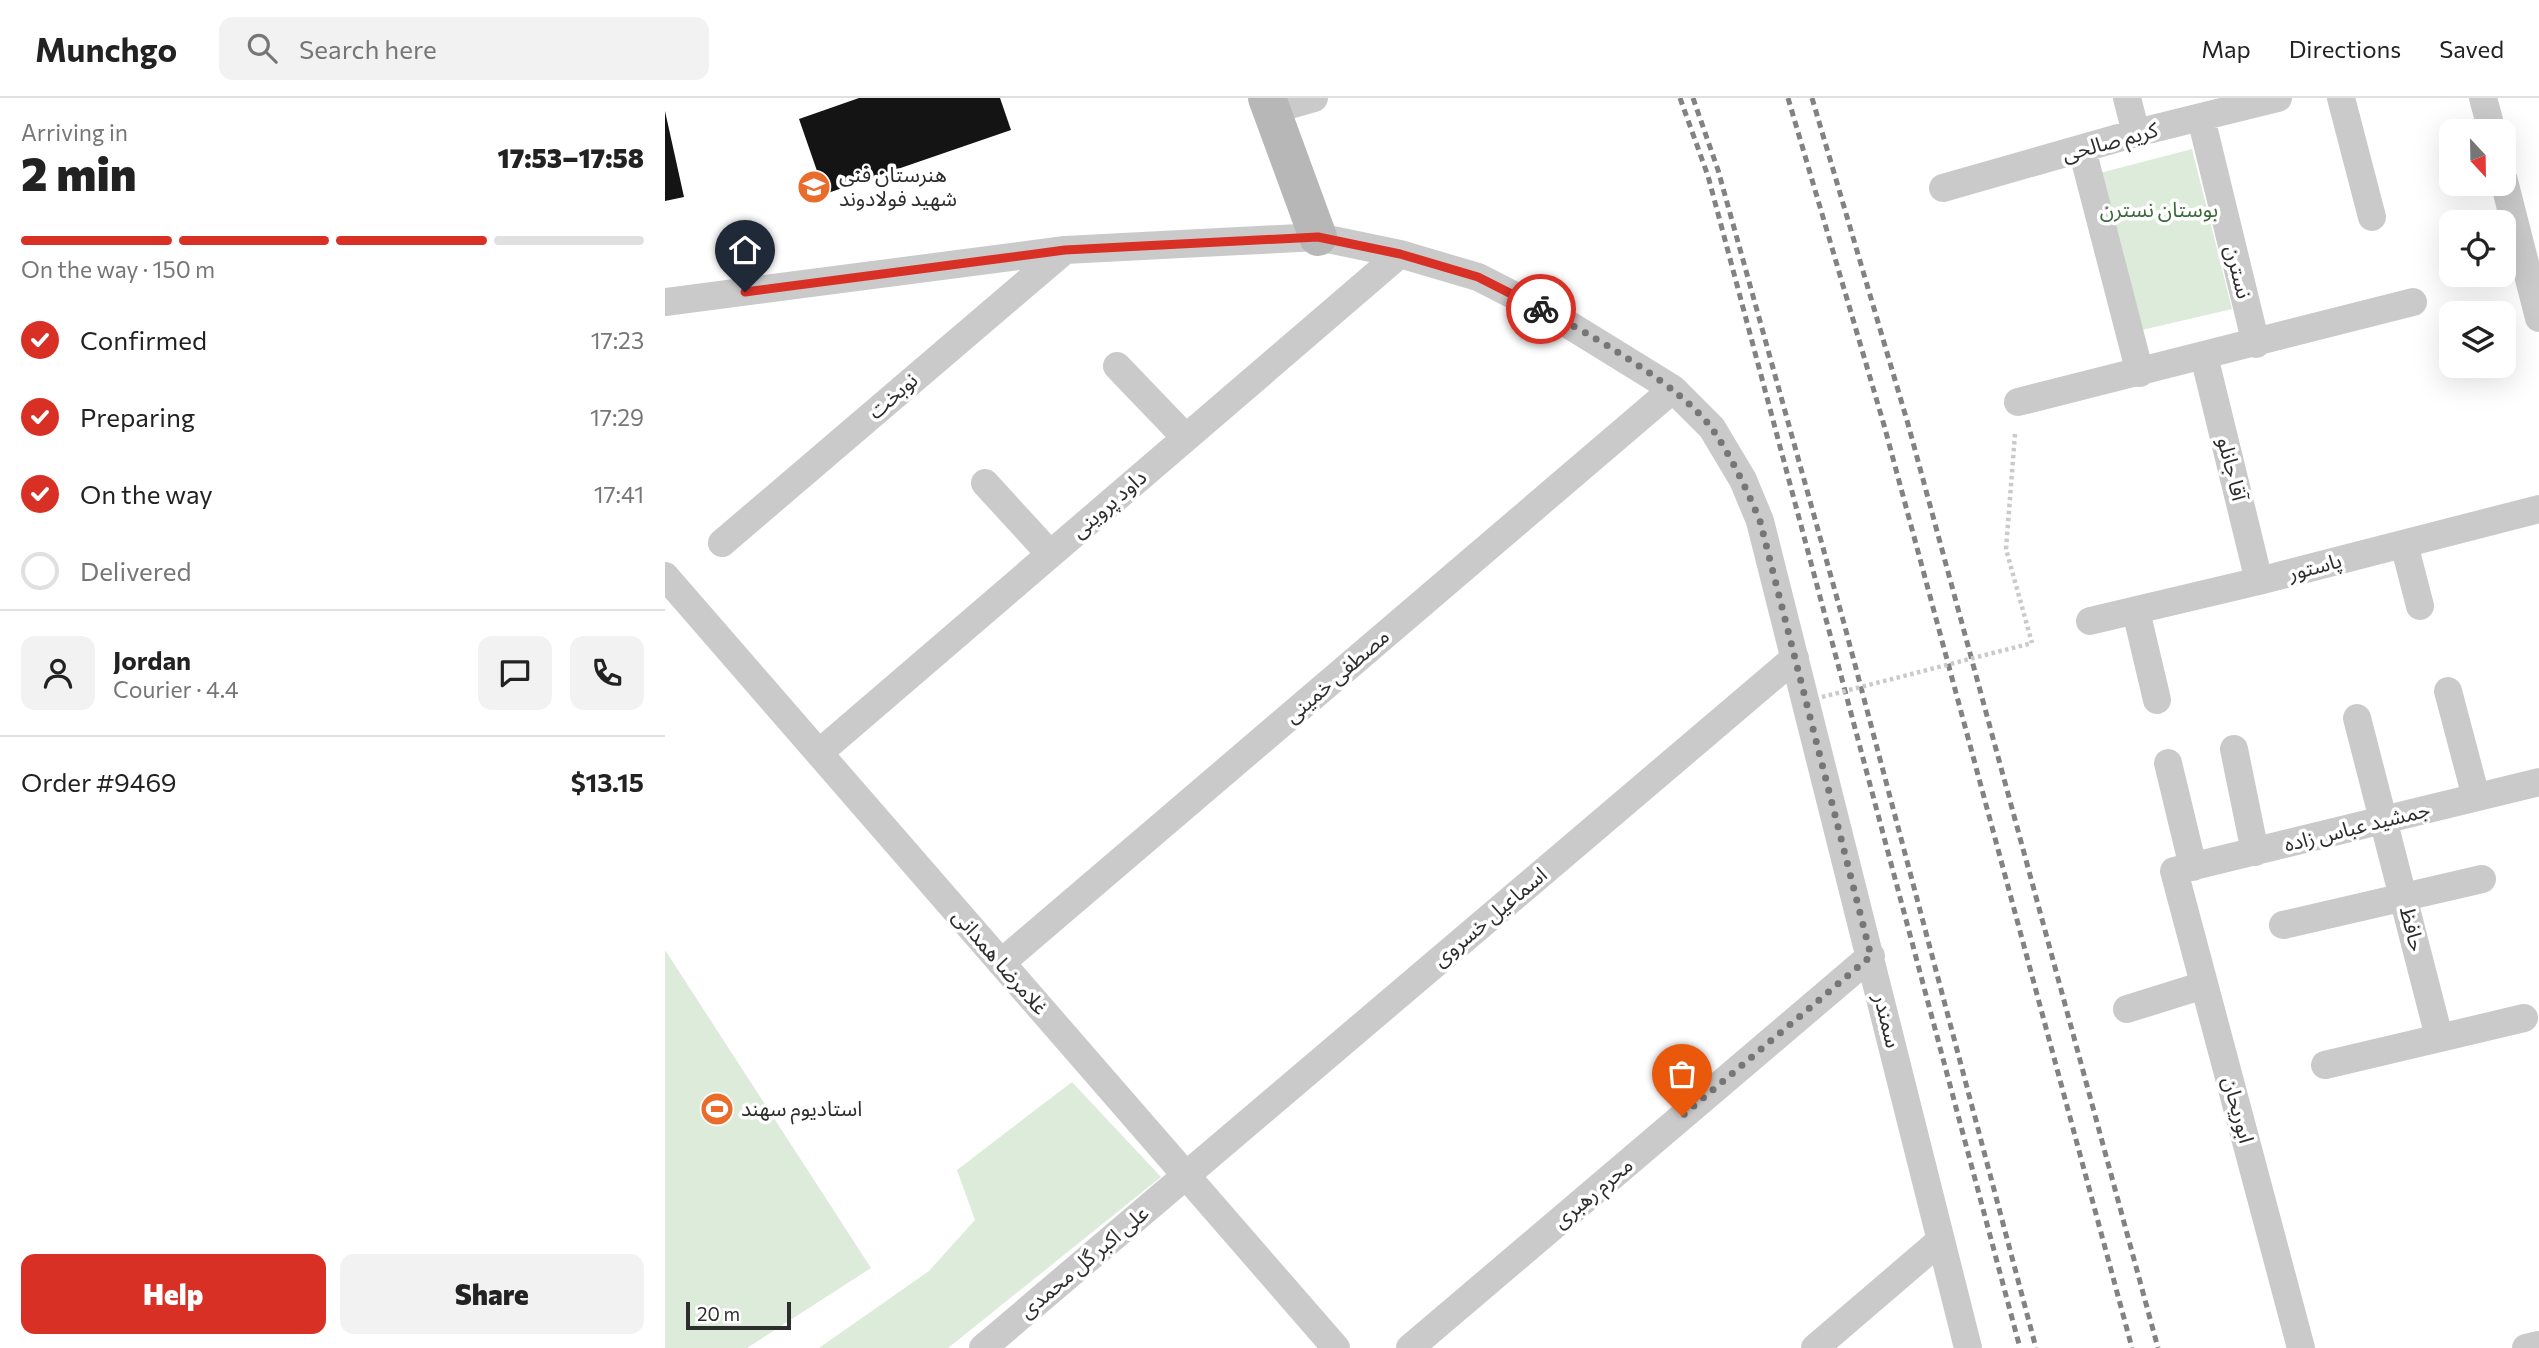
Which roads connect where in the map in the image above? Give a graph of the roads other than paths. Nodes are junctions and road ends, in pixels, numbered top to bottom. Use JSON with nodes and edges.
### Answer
{"nodes":[{"id":1,"x":1314,"y":98,"type":"edge"},
{"id":2,"x":2127,"y":98,"type":"edge"},
{"id":3,"x":2278,"y":98,"type":"edge"},
{"id":4,"x":2341,"y":98,"type":"edge"},
{"id":5,"x":2483,"y":98,"type":"edge"},
{"id":6,"x":1270,"y":104,"type":"edge"},
{"id":7,"x":2201,"y":118,"type":"junction"},
{"id":8,"x":2489,"y":119,"type":"edge"},
{"id":9,"x":2136,"y":133,"type":"junction"},
{"id":10,"x":2082,"y":149,"type":"junction"},
{"id":11,"x":1943,"y":188,"type":"dead end"},
{"id":12,"x":2508,"y":196,"type":"edge"},
{"id":13,"x":2372,"y":218,"type":"dead end"},
{"id":14,"x":1318,"y":237,"type":"junction"},
{"id":15,"x":1065,"y":250,"type":"junction"},
{"id":16,"x":1400,"y":254,"type":"junction"},
{"id":17,"x":665,"y":302,"type":"edge"},
{"id":18,"x":2413,"y":302,"type":"dead end"},
{"id":19,"x":2539,"y":318,"type":"edge"},
{"id":20,"x":2256,"y":344,"type":"junction"},
{"id":21,"x":2204,"y":356,"type":"junction"},
{"id":22,"x":1117,"y":366,"type":"dead end"},
{"id":23,"x":2140,"y":373,"type":"junction"},
{"id":24,"x":1673,"y":388,"type":"junction"},
{"id":25,"x":2018,"y":402,"type":"road end"},
{"id":26,"x":1186,"y":438,"type":"junction"},
{"id":27,"x":985,"y":482,"type":"dead end"},
{"id":28,"x":2539,"y":509,"type":"edge"},
{"id":29,"x":722,"y":543,"type":"dead end"},
{"id":30,"x":2404,"y":544,"type":"junction"},
{"id":31,"x":1051,"y":554,"type":"junction"},
{"id":32,"x":665,"y":576,"type":"edge"},
{"id":33,"x":2259,"y":581,"type":"junction"},
{"id":34,"x":2420,"y":606,"type":"dead end"},
{"id":35,"x":2136,"y":611,"type":"junction"},
{"id":36,"x":2090,"y":621,"type":"dead end"},
{"id":37,"x":1795,"y":658,"type":"junction"},
{"id":38,"x":2448,"y":691,"type":"dead end"},
{"id":39,"x":2157,"y":700,"type":"dead end"},
{"id":40,"x":2357,"y":718,"type":"dead end"},
{"id":41,"x":2234,"y":749,"type":"dead end"},
{"id":42,"x":819,"y":753,"type":"junction"},
{"id":43,"x":2168,"y":763,"type":"dead end"},
{"id":44,"x":2539,"y":782,"type":"edge"},
{"id":45,"x":2476,"y":797,"type":"junction"},
{"id":46,"x":2384,"y":821,"type":"junction"},
{"id":47,"x":2255,"y":852,"type":"junction"},
{"id":48,"x":2184,"y":869,"type":"junction"},
{"id":49,"x":2482,"y":879,"type":"dead end"},
{"id":50,"x":2404,"y":897,"type":"junction"},
{"id":51,"x":2283,"y":925,"type":"dead end"},
{"id":52,"x":1871,"y":956,"type":"junction"},
{"id":53,"x":1001,"y":963,"type":"junction"},
{"id":54,"x":2204,"y":985,"type":"junction"},
{"id":55,"x":2127,"y":1009,"type":"dead end"},
{"id":56,"x":2524,"y":1018,"type":"dead end"},
{"id":57,"x":2439,"y":1037,"type":"junction"},
{"id":58,"x":2325,"y":1065,"type":"dead end"},
{"id":59,"x":1186,"y":1176,"type":"junction"},
{"id":60,"x":1941,"y":1240,"type":"junction"},
{"id":61,"x":2539,"y":1345,"type":"edge"},
{"id":62,"x":982,"y":1348,"type":"edge"},
{"id":63,"x":1336,"y":1348,"type":"edge"},
{"id":64,"x":1410,"y":1348,"type":"edge"},
{"id":65,"x":1815,"y":1348,"type":"edge"},
{"id":66,"x":1968,"y":1348,"type":"edge"},
{"id":67,"x":2301,"y":1348,"type":"edge"},
{"id":68,"x":2526,"y":1348,"type":"edge"}],
"edges":[{"from":1,"to":6,"type":"street"},
{"from":2,"to":9,"type":"street"},
{"from":3,"to":7,"type":"street","name":"کریم صالحی"},
{"from":4,"to":13,"type":"street"},
{"from":5,"to":8,"type":"street"},
{"from":6,"to":14,"type":"street"},
{"from":7,"to":9,"type":"street","name":"کریم صالحی"},
{"from":7,"to":20,"type":"street","name":"نسترن"},
{"from":9,"to":10,"type":"street","name":"کریم صالحی"},
{"from":10,"to":11,"type":"street","name":"کریم صالحی"},
{"from":10,"to":23,"type":"street"},
{"from":12,"to":19,"type":"street"},
{"from":14,"to":15,"type":"street","name":"سمندر"},
{"from":14,"to":16,"type":"street","name":"سمندر"},
{"from":15,"to":17,"type":"street","name":"سمندر"},
{"from":15,"to":29,"type":"street","name":"نوبخت"},
{"from":16,"to":24,"type":"street","name":"سمندر"},
{"from":16,"to":26,"type":"street","name":"داود پروینی"},
{"from":18,"to":20,"type":"street"},
{"from":20,"to":21,"type":"street"},
{"from":21,"to":23,"type":"street"},
{"from":21,"to":33,"type":"street","name":"آقا جانلو"},
{"from":22,"to":26,"type":"street"},
{"from":23,"to":25,"type":"street"},
{"from":24,"to":37,"type":"street","name":"سمندر"},
{"from":24,"to":53,"type":"street","name":"مصطفی خمینی"},
{"from":26,"to":31,"type":"street","name":"داود پروینی"},
{"from":27,"to":31,"type":"street"},
{"from":28,"to":30,"type":"street","name":"پاستور"},
{"from":30,"to":33,"type":"street","name":"پاستور"},
{"from":30,"to":34,"type":"street"},
{"from":31,"to":42,"type":"street","name":"داود پروینی"},
{"from":32,"to":42,"type":"street","name":"غلامرضا همدانی"},
{"from":33,"to":35,"type":"street","name":"پاستور"},
{"from":35,"to":36,"type":"street","name":"پاستور"},
{"from":35,"to":39,"type":"street"},
{"from":37,"to":52,"type":"street","name":"سمندر"},
{"from":37,"to":59,"type":"street","name":"اسماعیل خسروی"},
{"from":38,"to":45,"type":"street"},
{"from":40,"to":46,"type":"street","name":"حافظ"},
{"from":41,"to":47,"type":"street"},
{"from":42,"to":53,"type":"street","name":"غلامرضا همدانی"},
{"from":43,"to":48,"type":"street","name":"ابوریحان"},
{"from":44,"to":45,"type":"street","name":"جمشید عباس زاده"},
{"from":45,"to":46,"type":"street","name":"جمشید عباس زاده"},
{"from":46,"to":47,"type":"street","name":"جمشید عباس زاده"},
{"from":46,"to":50,"type":"street","name":"حافظ"},
{"from":47,"to":48,"type":"street","name":"جمشید عباس زاده"},
{"from":48,"to":54,"type":"street","name":"ابوریحان"},
{"from":49,"to":50,"type":"street"},
{"from":50,"to":51,"type":"street"},
{"from":50,"to":57,"type":"street","name":"حافظ"},
{"from":52,"to":60,"type":"street","name":"سمندر"},
{"from":52,"to":64,"type":"street","name":"محرم رهبری"},
{"from":53,"to":59,"type":"street","name":"غلامرضا همدانی"},
{"from":54,"to":55,"type":"street"},
{"from":54,"to":67,"type":"street","name":"ابوریحان"},
{"from":56,"to":57,"type":"street"},
{"from":57,"to":58,"type":"street"},
{"from":59,"to":62,"type":"street","name":"علی اکبر گل محمدی"},
{"from":59,"to":63,"type":"street","name":"غلامرضا همدانی"},
{"from":60,"to":65,"type":"street"},
{"from":60,"to":66,"type":"street","name":"سمندر"},
{"from":61,"to":68,"type":"street"}]}
